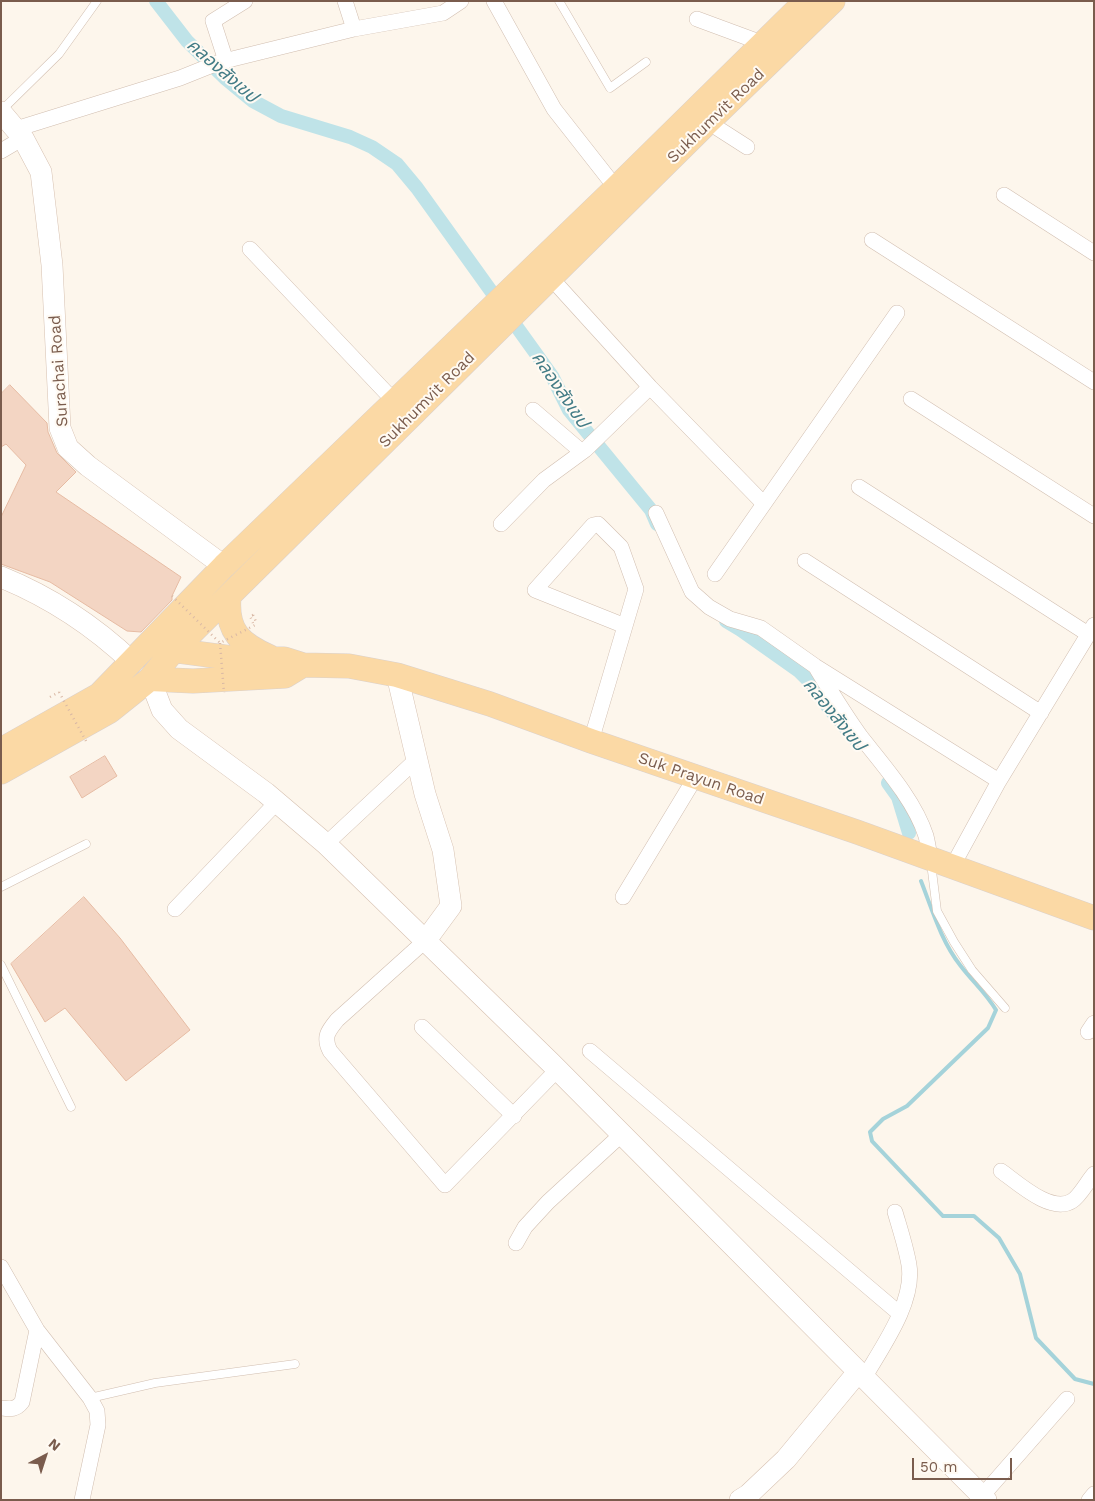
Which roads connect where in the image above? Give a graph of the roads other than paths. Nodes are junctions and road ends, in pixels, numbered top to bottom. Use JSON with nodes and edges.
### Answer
{"nodes":[{"id":1,"x":97,"y":1,"type":"edge"},
{"id":2,"x":245,"y":1,"type":"edge"},
{"id":3,"x":345,"y":1,"type":"edge"},
{"id":4,"x":461,"y":1,"type":"edge"},
{"id":5,"x":494,"y":1,"type":"edge"},
{"id":6,"x":559,"y":1,"type":"edge"},
{"id":7,"x":834,"y":1,"type":"edge"},
{"id":8,"x":798,"y":4,"type":"edge"},
{"id":9,"x":440,"y":7,"type":"edge"},
{"id":10,"x":697,"y":19,"type":"dead end"},
{"id":11,"x":354,"y":29,"type":"junction"},
{"id":12,"x":762,"y":43,"type":"junction"},
{"id":13,"x":223,"y":62,"type":"junction"},
{"id":14,"x":646,"y":62,"type":"dead end"},
{"id":15,"x":1,"y":111,"type":"edge"},
{"id":16,"x":708,"y":122,"type":"junction"},
{"id":17,"x":20,"y":133,"type":"junction"},
{"id":18,"x":747,"y":147,"type":"dead end"},
{"id":19,"x":1,"y":151,"type":"edge"},
{"id":20,"x":1004,"y":195,"type":"dead end"},
{"id":21,"x":618,"y":199,"type":"junction"},
{"id":22,"x":872,"y":240,"type":"dead end"},
{"id":23,"x":250,"y":249,"type":"dead end"},
{"id":24,"x":1094,"y":252,"type":"edge"},
{"id":25,"x":550,"y":278,"type":"junction"},
{"id":26,"x":518,"y":297,"type":"junction"},
{"id":27,"x":897,"y":313,"type":"dead end"},
{"id":28,"x":498,"y":316,"type":"junction"},
{"id":29,"x":1094,"y":382,"type":"edge"},
{"id":30,"x":650,"y":387,"type":"junction"},
{"id":31,"x":911,"y":399,"type":"dead end"},
{"id":32,"x":396,"y":402,"type":"junction"},
{"id":33,"x":532,"y":410,"type":"dead end"},
{"id":34,"x":583,"y":451,"type":"junction"},
{"id":35,"x":859,"y":487,"type":"dead end"},
{"id":36,"x":764,"y":504,"type":"junction"},
{"id":37,"x":656,"y":513,"type":"dead end"},
{"id":38,"x":1094,"y":516,"type":"edge"},
{"id":39,"x":501,"y":524,"type":"dead end"},
{"id":40,"x":806,"y":561,"type":"dead end"},
{"id":41,"x":224,"y":566,"type":"junction"},
{"id":42,"x":715,"y":574,"type":"dead end"},
{"id":43,"x":1,"y":577,"type":"edge"},
{"id":44,"x":229,"y":596,"type":"junction"},
{"id":45,"x":625,"y":626,"type":"junction"},
{"id":46,"x":1091,"y":629,"type":"edge"},
{"id":47,"x":174,"y":650,"type":"junction"},
{"id":48,"x":140,"y":654,"type":"junction"},
{"id":49,"x":272,"y":658,"type":"junction"},
{"id":50,"x":303,"y":665,"type":"junction"},
{"id":51,"x":815,"y":666,"type":"junction"},
{"id":52,"x":397,"y":675,"type":"junction"},
{"id":53,"x":150,"y":678,"type":"junction"},
{"id":54,"x":1040,"y":713,"type":"junction"},
{"id":55,"x":591,"y":742,"type":"junction"},
{"id":56,"x":1,"y":750,"type":"edge"},
{"id":57,"x":416,"y":760,"type":"junction"},
{"id":58,"x":1,"y":772,"type":"edge"},
{"id":59,"x":695,"y":778,"type":"junction"},
{"id":60,"x":999,"y":781,"type":"junction"},
{"id":61,"x":278,"y":802,"type":"junction"},
{"id":62,"x":86,"y":844,"type":"dead end"},
{"id":63,"x":326,"y":844,"type":"junction"},
{"id":64,"x":930,"y":859,"type":"junction"},
{"id":65,"x":952,"y":867,"type":"junction"},
{"id":66,"x":1,"y":887,"type":"edge"},
{"id":67,"x":623,"y":897,"type":"dead end"},
{"id":68,"x":175,"y":910,"type":"dead end"},
{"id":69,"x":1094,"y":918,"type":"edge"},
{"id":70,"x":426,"y":940,"type":"junction"},
{"id":71,"x":1,"y":965,"type":"edge"},
{"id":72,"x":1005,"y":1008,"type":"dead end"},
{"id":73,"x":422,"y":1027,"type":"dead end"},
{"id":74,"x":590,"y":1050,"type":"dead end"},
{"id":75,"x":558,"y":1070,"type":"junction"},
{"id":76,"x":71,"y":1107,"type":"dead end"},
{"id":77,"x":514,"y":1116,"type":"junction"},
{"id":78,"x":622,"y":1134,"type":"junction"},
{"id":79,"x":1001,"y":1171,"type":"dead end"},
{"id":80,"x":1094,"y":1174,"type":"edge"},
{"id":81,"x":895,"y":1212,"type":"dead end"},
{"id":82,"x":516,"y":1242,"type":"dead end"},
{"id":83,"x":1,"y":1268,"type":"edge"},
{"id":84,"x":900,"y":1314,"type":"junction"},
{"id":85,"x":37,"y":1330,"type":"junction"},
{"id":86,"x":295,"y":1364,"type":"dead end"},
{"id":87,"x":861,"y":1375,"type":"junction"},
{"id":88,"x":90,"y":1398,"type":"junction"},
{"id":89,"x":1067,"y":1398,"type":"dead end"},
{"id":90,"x":1,"y":1408,"type":"edge"},
{"id":91,"x":1094,"y":1494,"type":"edge"},
{"id":92,"x":746,"y":1498,"type":"edge"},
{"id":93,"x":982,"y":1498,"type":"edge"},
{"id":94,"x":82,"y":1500,"type":"edge"},
{"id":95,"x":1089,"y":1500,"type":"edge"}],
"edges":[{"from":1,"to":15,"type":"lane"},
{"from":2,"to":13,"type":"street"},
{"from":3,"to":11,"type":"street"},
{"from":4,"to":9,"type":"street"},
{"from":5,"to":21,"type":"street"},
{"from":6,"to":14,"type":"lane"},
{"from":7,"to":16,"type":"main road","name":"Sukhumvit Road"},
{"from":8,"to":12,"type":"main road","name":"Sukhumvit Road"},
{"from":9,"to":11,"type":"street"},
{"from":10,"to":12,"type":"street"},
{"from":11,"to":13,"type":"street"},
{"from":12,"to":21,"type":"main road","name":"Sukhumvit Road"},
{"from":13,"to":17,"type":"street"},
{"from":15,"to":17,"type":"street","name":"Surachai Road"},
{"from":16,"to":18,"type":"street"},
{"from":16,"to":21,"type":"main road","name":"Sukhumvit Road"},
{"from":17,"to":19,"type":"street"},
{"from":17,"to":41,"type":"street","name":"Surachai Road"},
{"from":20,"to":24,"type":"street"},
{"from":21,"to":25,"type":"main road","name":"Sukhumvit Road"},
{"from":21,"to":26,"type":"main road","name":"Sukhumvit Road"},
{"from":22,"to":29,"type":"street"},
{"from":23,"to":32,"type":"street"},
{"from":25,"to":26,"type":"main road","name":"Sukhumvit Road"},
{"from":25,"to":30,"type":"street"},
{"from":26,"to":28,"type":"main road","name":"Sukhumvit Road"},
{"from":27,"to":36,"type":"street"},
{"from":28,"to":32,"type":"main road","name":"Sukhumvit Road"},
{"from":28,"to":44,"type":"main road","name":"Sukhumvit Road"},
{"from":30,"to":34,"type":"street"},
{"from":30,"to":36,"type":"street"},
{"from":31,"to":38,"type":"street"},
{"from":32,"to":41,"type":"main road","name":"Sukhumvit Road"},
{"from":33,"to":34,"type":"street"},
{"from":34,"to":39,"type":"street"},
{"from":35,"to":46,"type":"street"},
{"from":36,"to":42,"type":"street"},
{"from":37,"to":51,"type":"street"},
{"from":40,"to":54,"type":"street"},
{"from":41,"to":48,"type":"main road","name":"Sukhumvit Road"},
{"from":43,"to":48,"type":"street"},
{"from":44,"to":47,"type":"main road","name":"Sukhumvit Road"},
{"from":44,"to":49,"type":"main road"},
{"from":45,"to":45,"type":"street"},
{"from":45,"to":55,"type":"street"},
{"from":46,"to":54,"type":"street"},
{"from":47,"to":48,"type":"main road","name":"Suk Prayun Road"},
{"from":47,"to":49,"type":"main road","name":"Suk Prayun Road"},
{"from":47,"to":53,"type":"main road","name":"Sukhumvit Road"},
{"from":48,"to":53,"type":"main road"},
{"from":48,"to":56,"type":"main road","name":"Sukhumvit Road"},
{"from":49,"to":50,"type":"main road","name":"Suk Prayun Road"},
{"from":50,"to":52,"type":"main road","name":"Suk Prayun Road"},
{"from":50,"to":53,"type":"main road","name":"Suk Prayun Road"},
{"from":51,"to":60,"type":"street"},
{"from":51,"to":64,"type":"street"},
{"from":52,"to":55,"type":"main road","name":"Suk Prayun Road"},
{"from":52,"to":57,"type":"street"},
{"from":53,"to":58,"type":"main road","name":"Sukhumvit Road"},
{"from":53,"to":61,"type":"street"},
{"from":54,"to":60,"type":"street"},
{"from":55,"to":59,"type":"main road","name":"Suk Prayun Road"},
{"from":57,"to":63,"type":"street"},
{"from":57,"to":70,"type":"street"},
{"from":59,"to":64,"type":"main road","name":"Suk Prayun Road"},
{"from":59,"to":67,"type":"street"},
{"from":60,"to":65,"type":"street"},
{"from":61,"to":63,"type":"street"},
{"from":61,"to":68,"type":"street"},
{"from":62,"to":66,"type":"lane"},
{"from":63,"to":70,"type":"street"},
{"from":64,"to":65,"type":"main road","name":"Suk Prayun Road"},
{"from":64,"to":72,"type":"lane"},
{"from":65,"to":69,"type":"main road","name":"Suk Prayun Road"},
{"from":70,"to":75,"type":"street"},
{"from":70,"to":77,"type":"street"},
{"from":71,"to":76,"type":"lane"},
{"from":73,"to":77,"type":"street"},
{"from":74,"to":84,"type":"street"},
{"from":75,"to":77,"type":"street"},
{"from":75,"to":78,"type":"street"},
{"from":78,"to":82,"type":"street"},
{"from":78,"to":87,"type":"street"},
{"from":79,"to":80,"type":"street"},
{"from":81,"to":84,"type":"street"},
{"from":83,"to":85,"type":"street"},
{"from":84,"to":87,"type":"street"},
{"from":85,"to":88,"type":"street"},
{"from":85,"to":90,"type":"street"},
{"from":86,"to":88,"type":"lane"},
{"from":87,"to":92,"type":"street"},
{"from":87,"to":93,"type":"street"},
{"from":88,"to":94,"type":"street"},
{"from":89,"to":93,"type":"street"},
{"from":91,"to":95,"type":"street"}]}
